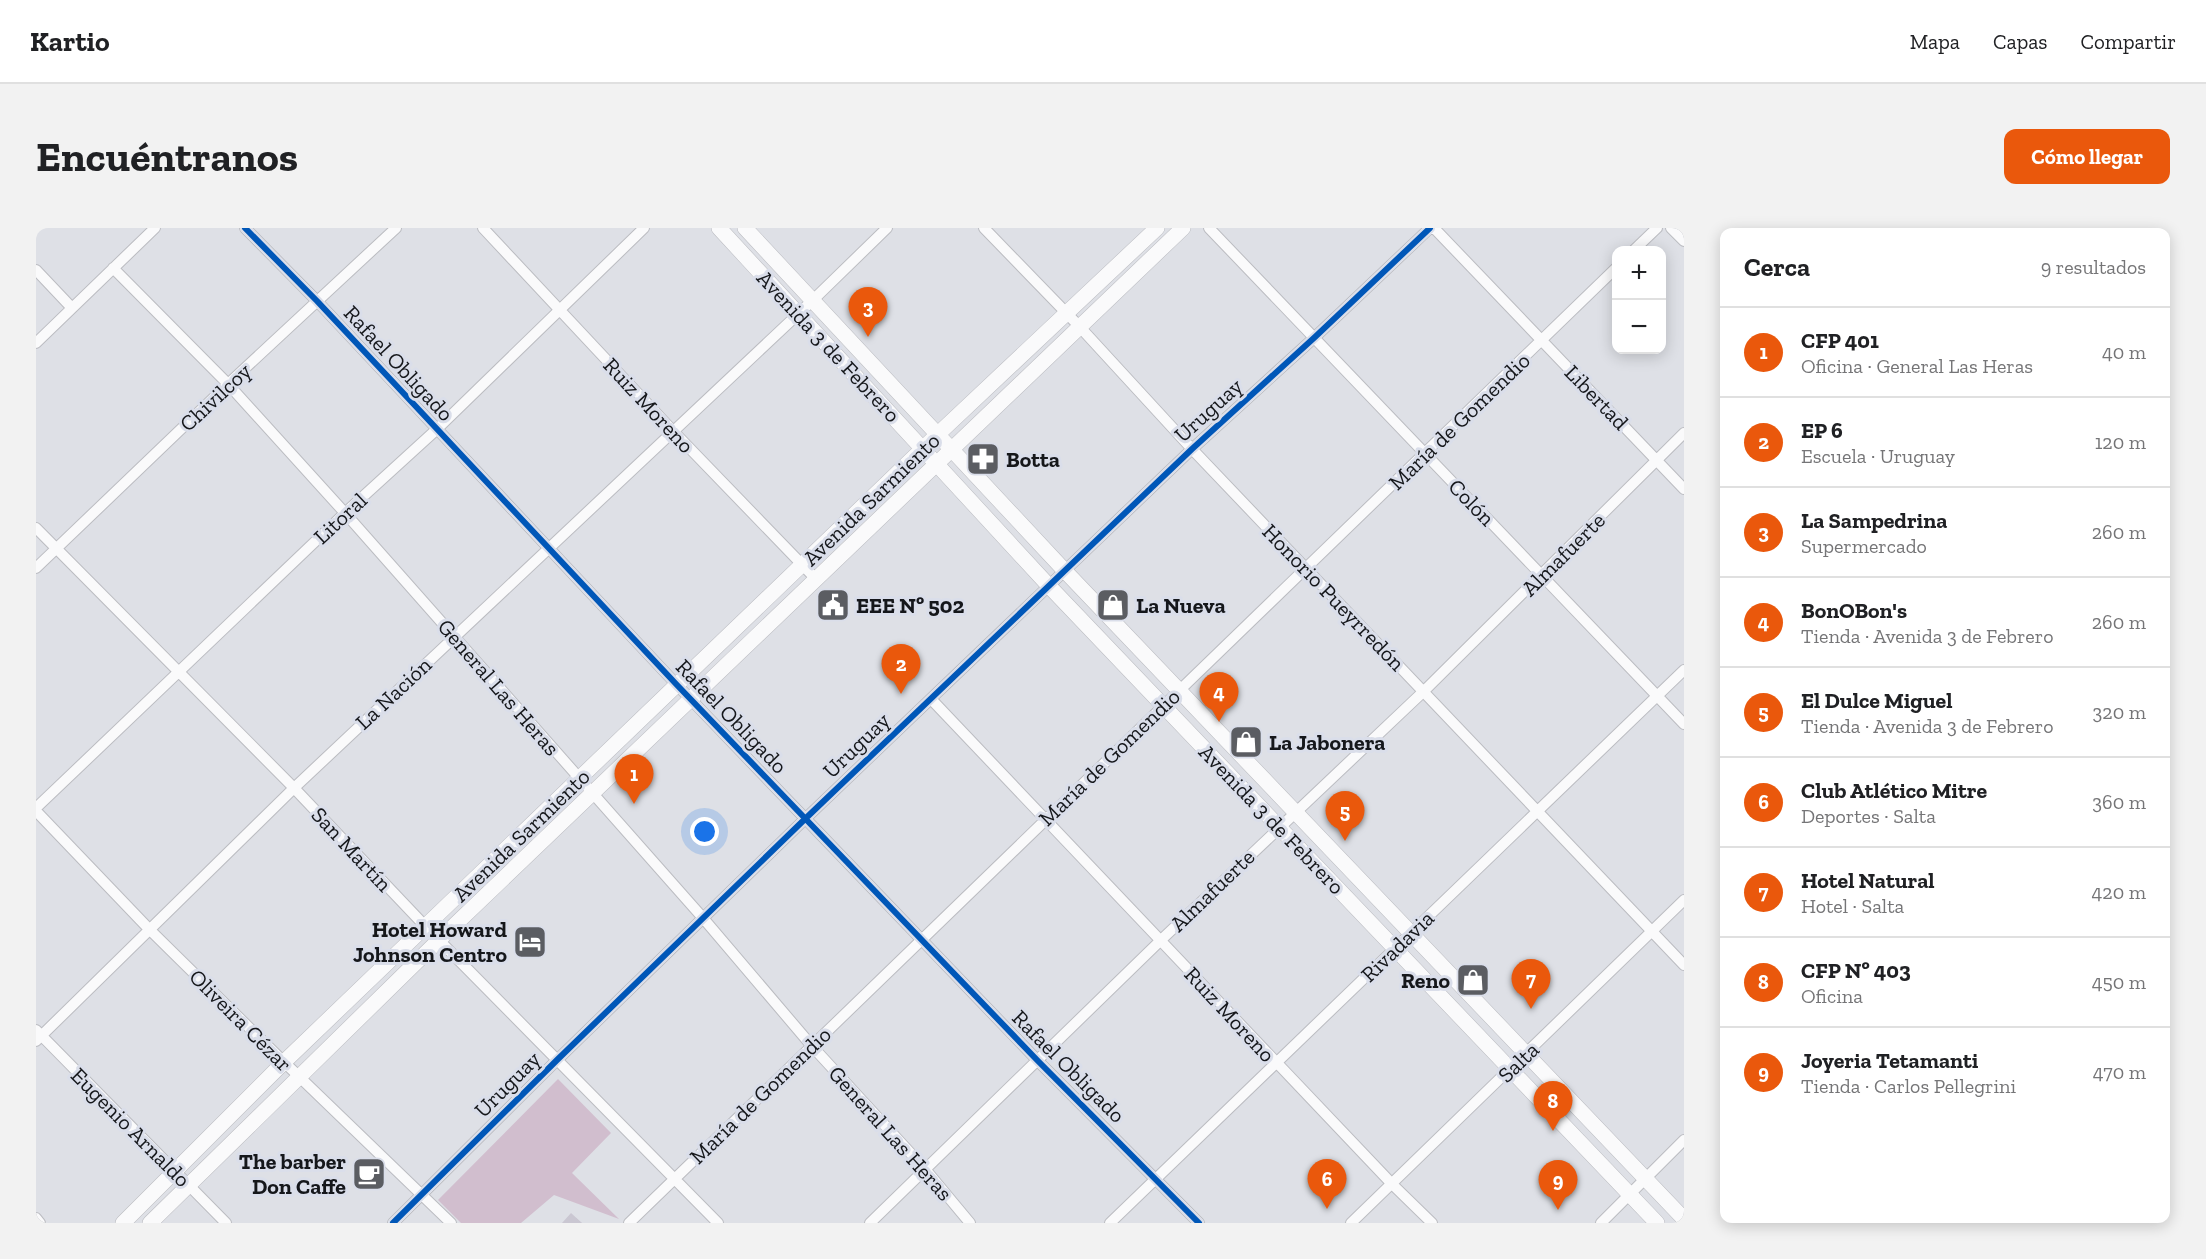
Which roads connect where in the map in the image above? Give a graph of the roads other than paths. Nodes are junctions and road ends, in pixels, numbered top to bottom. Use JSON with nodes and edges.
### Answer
{"nodes":[{"id":1,"x":155,"y":228,"type":"edge"},
{"id":2,"x":245,"y":228,"type":"edge"},
{"id":3,"x":396,"y":228,"type":"edge"},
{"id":4,"x":483,"y":228,"type":"edge"},
{"id":5,"x":644,"y":228,"type":"edge"},
{"id":6,"x":719,"y":228,"type":"edge"},
{"id":7,"x":745,"y":228,"type":"edge"},
{"id":8,"x":887,"y":228,"type":"edge"},
{"id":9,"x":984,"y":228,"type":"edge"},
{"id":10,"x":1157,"y":228,"type":"edge"},
{"id":11,"x":1183,"y":228,"type":"edge"},
{"id":12,"x":1209,"y":228,"type":"edge"},
{"id":13,"x":1432,"y":228,"type":"edge"},
{"id":14,"x":1658,"y":228,"type":"edge"},
{"id":15,"x":1671,"y":228,"type":"edge"},
{"id":16,"x":1684,"y":241,"type":"edge"},
{"id":17,"x":1638,"y":246,"type":"edge"},
{"id":18,"x":113,"y":268,"type":"junction"},
{"id":19,"x":36,"y":270,"type":"edge"},
{"id":20,"x":1612,"y":273,"type":"edge"},
{"id":21,"x":813,"y":300,"type":"junction"},
{"id":22,"x":317,"y":301,"type":"junction"},
{"id":23,"x":72,"y":308,"type":"junction"},
{"id":24,"x":560,"y":310,"type":"junction"},
{"id":25,"x":799,"y":313,"type":"junction"},
{"id":26,"x":1066,"y":315,"type":"junction"},
{"id":27,"x":1079,"y":326,"type":"junction"},
{"id":28,"x":1315,"y":337,"type":"junction"},
{"id":29,"x":1542,"y":340,"type":"junction"},
{"id":30,"x":36,"y":343,"type":"edge"},
{"id":31,"x":228,"y":384,"type":"junction"},
{"id":32,"x":436,"y":430,"type":"junction"},
{"id":33,"x":673,"y":431,"type":"junction"},
{"id":34,"x":1684,"y":433,"type":"edge"},
{"id":35,"x":937,"y":435,"type":"junction"},
{"id":36,"x":924,"y":449,"type":"junction"},
{"id":37,"x":1191,"y":449,"type":"junction"},
{"id":38,"x":950,"y":450,"type":"junction"},
{"id":39,"x":1425,"y":454,"type":"junction"},
{"id":40,"x":1656,"y":459,"type":"junction"},
{"id":41,"x":936,"y":463,"type":"junction"},
{"id":42,"x":1684,"y":489,"type":"edge"},
{"id":43,"x":345,"y":513,"type":"junction"},
{"id":44,"x":36,"y":528,"type":"edge"},
{"id":45,"x":56,"y":548,"type":"junction"},
{"id":46,"x":549,"y":548,"type":"junction"},
{"id":47,"x":802,"y":566,"type":"junction"},
{"id":48,"x":36,"y":568,"type":"edge"},
{"id":49,"x":1306,"y":569,"type":"junction"},
{"id":50,"x":1065,"y":570,"type":"junction"},
{"id":51,"x":1542,"y":575,"type":"junction"},
{"id":52,"x":816,"y":579,"type":"junction"},
{"id":53,"x":1049,"y":586,"type":"junction"},
{"id":54,"x":454,"y":636,"type":"junction"},
{"id":55,"x":1684,"y":670,"type":"edge"},
{"id":56,"x":180,"y":672,"type":"junction"},
{"id":57,"x":677,"y":685,"type":"junction"},
{"id":58,"x":1179,"y":690,"type":"junction"},
{"id":59,"x":1424,"y":691,"type":"junction"},
{"id":60,"x":1657,"y":696,"type":"junction"},
{"id":61,"x":691,"y":699,"type":"junction"},
{"id":62,"x":931,"y":699,"type":"junction"},
{"id":63,"x":1163,"y":705,"type":"junction"},
{"id":64,"x":1684,"y":724,"type":"edge"},
{"id":65,"x":580,"y":779,"type":"junction"},
{"id":66,"x":294,"y":788,"type":"junction"},
{"id":67,"x":591,"y":793,"type":"junction"},
{"id":68,"x":36,"y":810,"type":"edge"},
{"id":69,"x":1537,"y":811,"type":"junction"},
{"id":70,"x":1296,"y":812,"type":"junction"},
{"id":71,"x":805,"y":819,"type":"junction"},
{"id":72,"x":1045,"y":819,"type":"junction"},
{"id":73,"x":1280,"y":826,"type":"junction"},
{"id":74,"x":1684,"y":900,"type":"edge"},
{"id":75,"x":703,"y":918,"type":"junction"},
{"id":76,"x":425,"y":927,"type":"junction"},
{"id":77,"x":149,"y":928,"type":"junction"},
{"id":78,"x":1652,"y":932,"type":"junction"},
{"id":79,"x":1411,"y":933,"type":"junction"},
{"id":80,"x":440,"y":939,"type":"junction"},
{"id":81,"x":921,"y":939,"type":"junction"},
{"id":82,"x":1161,"y":939,"type":"junction"},
{"id":83,"x":1395,"y":948,"type":"junction"},
{"id":84,"x":1684,"y":965,"type":"edge"},
{"id":85,"x":38,"y":1036,"type":"edge"},
{"id":86,"x":811,"y":1045,"type":"junction"},
{"id":87,"x":1527,"y":1054,"type":"junction"},
{"id":88,"x":557,"y":1060,"type":"junction"},
{"id":89,"x":1038,"y":1061,"type":"junction"},
{"id":90,"x":284,"y":1062,"type":"junction"},
{"id":91,"x":1276,"y":1062,"type":"junction"},
{"id":92,"x":1511,"y":1069,"type":"junction"},
{"id":93,"x":299,"y":1077,"type":"junction"},
{"id":94,"x":1684,"y":1140,"type":"edge"},
{"id":95,"x":926,"y":1169,"type":"junction"},
{"id":96,"x":174,"y":1171,"type":"junction"},
{"id":97,"x":1645,"y":1177,"type":"junction"},
{"id":98,"x":675,"y":1178,"type":"junction"},
{"id":99,"x":1156,"y":1179,"type":"junction"},
{"id":100,"x":188,"y":1184,"type":"junction"},
{"id":101,"x":1393,"y":1185,"type":"junction"},
{"id":102,"x":422,"y":1194,"type":"junction"},
{"id":103,"x":1629,"y":1195,"type":"junction"},
{"id":104,"x":36,"y":1218,"type":"edge"},
{"id":105,"x":1684,"y":1219,"type":"edge"},
{"id":106,"x":40,"y":1223,"type":"edge"},
{"id":107,"x":123,"y":1223,"type":"edge"},
{"id":108,"x":150,"y":1223,"type":"edge"},
{"id":109,"x":226,"y":1223,"type":"edge"},
{"id":110,"x":393,"y":1223,"type":"edge"},
{"id":111,"x":451,"y":1223,"type":"edge"},
{"id":112,"x":629,"y":1223,"type":"edge"},
{"id":113,"x":718,"y":1223,"type":"edge"},
{"id":114,"x":870,"y":1223,"type":"edge"},
{"id":115,"x":970,"y":1223,"type":"edge"},
{"id":116,"x":1110,"y":1223,"type":"edge"},
{"id":117,"x":1199,"y":1223,"type":"edge"},
{"id":118,"x":1351,"y":1223,"type":"edge"},
{"id":119,"x":1432,"y":1223,"type":"edge"},
{"id":120,"x":1600,"y":1223,"type":"edge"},
{"id":121,"x":1657,"y":1223,"type":"edge"}],
"edges":[{"from":1,"to":18,"type":"street"},
{"from":2,"to":22,"type":"street","name":"Rafael Obligado"},
{"from":3,"to":22,"type":"street","name":"Chivilcoy"},
{"from":4,"to":24,"type":"street","name":"Ruiz Moreno"},
{"from":5,"to":24,"type":"street","name":"Litoral"},
{"from":6,"to":25,"type":"main road","name":"Avenida 3 de Febrero"},
{"from":7,"to":21,"type":"main road","name":"Avenida 3 de Febrero"},
{"from":8,"to":21,"type":"street","name":"La Nación"},
{"from":9,"to":26,"type":"street","name":"Honorio Pueyrredón"},
{"from":10,"to":26,"type":"main road","name":"Avenida Sarmiento"},
{"from":11,"to":27,"type":"main road","name":"Avenida Sarmiento"},
{"from":12,"to":28,"type":"street","name":"Colón"},
{"from":13,"to":28,"type":"street","name":"Uruguay"},
{"from":13,"to":29,"type":"street","name":"Libertad"},
{"from":14,"to":17,"type":"street"},
{"from":15,"to":16,"type":"street"},
{"from":18,"to":23,"type":"street"},
{"from":18,"to":31,"type":"street","name":"General Las Heras"},
{"from":19,"to":23,"type":"street"},
{"from":20,"to":29,"type":"street","name":"María de Gomendio"},
{"from":21,"to":25,"type":"street","name":"La Nación"},
{"from":21,"to":35,"type":"main road","name":"Avenida 3 de Febrero"},
{"from":22,"to":31,"type":"street","name":"Chivilcoy"},
{"from":22,"to":32,"type":"street","name":"Rafael Obligado"},
{"from":23,"to":30,"type":"street"},
{"from":24,"to":32,"type":"street","name":"Litoral"},
{"from":24,"to":33,"type":"street","name":"Ruiz Moreno"},
{"from":25,"to":33,"type":"street","name":"La Nación"},
{"from":25,"to":36,"type":"main road","name":"Avenida 3 de Febrero"},
{"from":26,"to":27,"type":"street","name":"Honorio Pueyrredón"},
{"from":26,"to":35,"type":"main road","name":"Avenida Sarmiento"},
{"from":27,"to":37,"type":"street","name":"Honorio Pueyrredón"},
{"from":27,"to":38,"type":"main road","name":"Avenida Sarmiento"},
{"from":28,"to":37,"type":"street","name":"Uruguay"},
{"from":28,"to":39,"type":"street","name":"Colón"},
{"from":29,"to":39,"type":"street","name":"María de Gomendio"},
{"from":29,"to":40,"type":"street","name":"Libertad"},
{"from":31,"to":43,"type":"street","name":"General Las Heras"},
{"from":31,"to":45,"type":"street","name":"Chivilcoy"},
{"from":32,"to":43,"type":"street","name":"Litoral"},
{"from":32,"to":46,"type":"street","name":"Rafael Obligado"},
{"from":33,"to":46,"type":"street","name":"La Nación"},
{"from":33,"to":47,"type":"street","name":"Ruiz Moreno"},
{"from":34,"to":40,"type":"street","name":"Almafuerte"},
{"from":35,"to":36,"type":"main road","name":"Avenida Sarmiento"},
{"from":35,"to":38,"type":"main road","name":"Avenida 3 de Febrero"},
{"from":36,"to":41,"type":"main road","name":"Avenida 3 de Febrero"},
{"from":36,"to":47,"type":"main road","name":"Avenida Sarmiento"},
{"from":37,"to":49,"type":"street","name":"Honorio Pueyrredón"},
{"from":37,"to":50,"type":"street","name":"Uruguay"},
{"from":38,"to":41,"type":"main road","name":"Avenida Sarmiento"},
{"from":38,"to":50,"type":"main road","name":"Avenida 3 de Febrero"},
{"from":39,"to":49,"type":"street","name":"María de Gomendio"},
{"from":39,"to":51,"type":"street","name":"Colón"},
{"from":40,"to":42,"type":"street","name":"Libertad"},
{"from":40,"to":51,"type":"street","name":"Almafuerte"},
{"from":41,"to":52,"type":"main road","name":"Avenida Sarmiento"},
{"from":41,"to":53,"type":"main road","name":"Avenida 3 de Febrero"},
{"from":43,"to":54,"type":"street","name":"General Las Heras"},
{"from":43,"to":56,"type":"street","name":"Litoral"},
{"from":44,"to":45,"type":"street","name":"San Martín"},
{"from":45,"to":48,"type":"street","name":"Chivilcoy"},
{"from":45,"to":56,"type":"street","name":"San Martín"},
{"from":46,"to":54,"type":"street","name":"La Nación"},
{"from":46,"to":57,"type":"street","name":"Rafael Obligado"},
{"from":47,"to":52,"type":"street","name":"Ruiz Moreno"},
{"from":47,"to":57,"type":"main road","name":"Avenida Sarmiento"},
{"from":49,"to":58,"type":"street","name":"María de Gomendio"},
{"from":49,"to":59,"type":"street","name":"Honorio Pueyrredón"},
{"from":50,"to":53,"type":"street","name":"Uruguay"},
{"from":50,"to":58,"type":"main road","name":"Avenida 3 de Febrero"},
{"from":51,"to":59,"type":"street","name":"Almafuerte"},
{"from":51,"to":60,"type":"street","name":"Colón"},
{"from":52,"to":61,"type":"main road","name":"Avenida Sarmiento"},
{"from":53,"to":62,"type":"street","name":"Uruguay"},
{"from":53,"to":63,"type":"main road","name":"Avenida 3 de Febrero"},
{"from":54,"to":65,"type":"street","name":"General Las Heras"},
{"from":54,"to":66,"type":"street","name":"La Nación"},
{"from":55,"to":60,"type":"street","name":"Rivadavia"},
{"from":56,"to":66,"type":"street","name":"San Martín"},
{"from":56,"to":68,"type":"street","name":"Litoral"},
{"from":57,"to":61,"type":"street","name":"Rafael Obligado"},
{"from":57,"to":65,"type":"main road","name":"Avenida Sarmiento"},
{"from":58,"to":63,"type":"street","name":"María de Gomendio"},
{"from":58,"to":70,"type":"main road","name":"Avenida 3 de Febrero"},
{"from":59,"to":69,"type":"street","name":"Honorio Pueyrredón"},
{"from":59,"to":70,"type":"street","name":"Almafuerte"},
{"from":60,"to":64,"type":"street","name":"Colón"},
{"from":60,"to":69,"type":"street","name":"Rivadavia"},
{"from":61,"to":67,"type":"main road","name":"Avenida Sarmiento"},
{"from":61,"to":71,"type":"street","name":"Rafael Obligado"},
{"from":62,"to":71,"type":"street","name":"Uruguay"},
{"from":62,"to":72,"type":"street","name":"Ruiz Moreno"},
{"from":63,"to":72,"type":"street","name":"María de Gomendio"},
{"from":63,"to":73,"type":"main road","name":"Avenida 3 de Febrero"},
{"from":65,"to":67,"type":"street","name":"General Las Heras"},
{"from":65,"to":76,"type":"main road","name":"Avenida Sarmiento"},
{"from":66,"to":76,"type":"street","name":"San Martín"},
{"from":66,"to":77,"type":"street","name":"La Nación"},
{"from":67,"to":75,"type":"street","name":"General Las Heras"},
{"from":67,"to":80,"type":"main road","name":"Avenida Sarmiento"},
{"from":68,"to":77,"type":"street","name":"Oliveira Cézar"},
{"from":69,"to":78,"type":"street","name":"Honorio Pueyrredón"},
{"from":69,"to":79,"type":"street","name":"Rivadavia"},
{"from":70,"to":73,"type":"street","name":"Almafuerte"},
{"from":70,"to":79,"type":"main road","name":"Avenida 3 de Febrero"},
{"from":71,"to":75,"type":"street","name":"Uruguay"},
{"from":71,"to":81,"type":"street","name":"Rafael Obligado"},
{"from":72,"to":81,"type":"street","name":"María de Gomendio"},
{"from":72,"to":82,"type":"street","name":"Ruiz Moreno"},
{"from":73,"to":82,"type":"street","name":"Almafuerte"},
{"from":73,"to":83,"type":"main road","name":"Avenida 3 de Febrero"},
{"from":74,"to":78,"type":"street","name":"Salta"},
{"from":75,"to":86,"type":"street","name":"General Las Heras"},
{"from":75,"to":88,"type":"street","name":"Uruguay"},
{"from":76,"to":80,"type":"street","name":"San Martín"},
{"from":76,"to":90,"type":"main road","name":"Avenida Sarmiento"},
{"from":77,"to":85,"type":"street","name":"La Nación"},
{"from":77,"to":90,"type":"street","name":"Oliveira Cézar"},
{"from":78,"to":84,"type":"street","name":"Honorio Pueyrredón"},
{"from":78,"to":87,"type":"street","name":"Salta"},
{"from":79,"to":83,"type":"street","name":"Rivadavia"},
{"from":79,"to":87,"type":"main road","name":"Avenida 3 de Febrero"},
{"from":80,"to":88,"type":"street","name":"San Martín"},
{"from":80,"to":93,"type":"main road","name":"Avenida Sarmiento"},
{"from":81,"to":86,"type":"street","name":"María de Gomendio"},
{"from":81,"to":89,"type":"street","name":"Rafael Obligado"},
{"from":82,"to":89,"type":"street","name":"Almafuerte"},
{"from":82,"to":91,"type":"street","name":"Ruiz Moreno"},
{"from":83,"to":91,"type":"street","name":"Rivadavia"},
{"from":83,"to":92,"type":"main road","name":"Avenida 3 de Febrero"},
{"from":85,"to":96,"type":"street","name":"Eugenio Arnaldo"},
{"from":86,"to":95,"type":"street","name":"General Las Heras"},
{"from":86,"to":98,"type":"street","name":"María de Gomendio"},
{"from":87,"to":92,"type":"street","name":"Salta"},
{"from":87,"to":97,"type":"main road","name":"Avenida 3 de Febrero"},
{"from":88,"to":98,"type":"street","name":"San Martín"},
{"from":88,"to":102,"type":"street","name":"Uruguay"},
{"from":89,"to":95,"type":"street","name":"Almafuerte"},
{"from":89,"to":99,"type":"street","name":"Rafael Obligado"},
{"from":90,"to":93,"type":"street","name":"Oliveira Cézar"},
{"from":90,"to":96,"type":"main road","name":"Avenida Sarmiento"},
{"from":91,"to":99,"type":"street","name":"Rivadavia"},
{"from":91,"to":101,"type":"street","name":"Ruiz Moreno"},
{"from":92,"to":101,"type":"street","name":"Salta"},
{"from":92,"to":103,"type":"main road","name":"Avenida 3 de Febrero"},
{"from":93,"to":100,"type":"main road","name":"Avenida Sarmiento"},
{"from":93,"to":102,"type":"street","name":"Oliveira Cézar"},
{"from":94,"to":97,"type":"street"},
{"from":95,"to":114,"type":"street","name":"Almafuerte"},
{"from":95,"to":115,"type":"street","name":"General Las Heras"},
{"from":96,"to":100,"type":"street","name":"Eugenio Arnaldo"},
{"from":96,"to":107,"type":"main road","name":"Avenida Sarmiento"},
{"from":97,"to":103,"type":"street"},
{"from":97,"to":105,"type":"main road","name":"Avenida 3 de Febrero"},
{"from":98,"to":112,"type":"street","name":"María de Gomendio"},
{"from":98,"to":113,"type":"street","name":"San Martín"},
{"from":99,"to":116,"type":"street","name":"Rivadavia"},
{"from":99,"to":117,"type":"street","name":"Rafael Obligado"},
{"from":100,"to":108,"type":"main road","name":"Avenida Sarmiento"},
{"from":100,"to":109,"type":"street","name":"Eugenio Arnaldo"},
{"from":101,"to":118,"type":"street","name":"Salta"},
{"from":101,"to":119,"type":"street","name":"Ruiz Moreno"},
{"from":102,"to":110,"type":"street","name":"Uruguay"},
{"from":102,"to":111,"type":"street","name":"Oliveira Cézar"},
{"from":103,"to":120,"type":"street"},
{"from":103,"to":121,"type":"main road","name":"Avenida 3 de Febrero"},
{"from":104,"to":106,"type":"street"}]}
